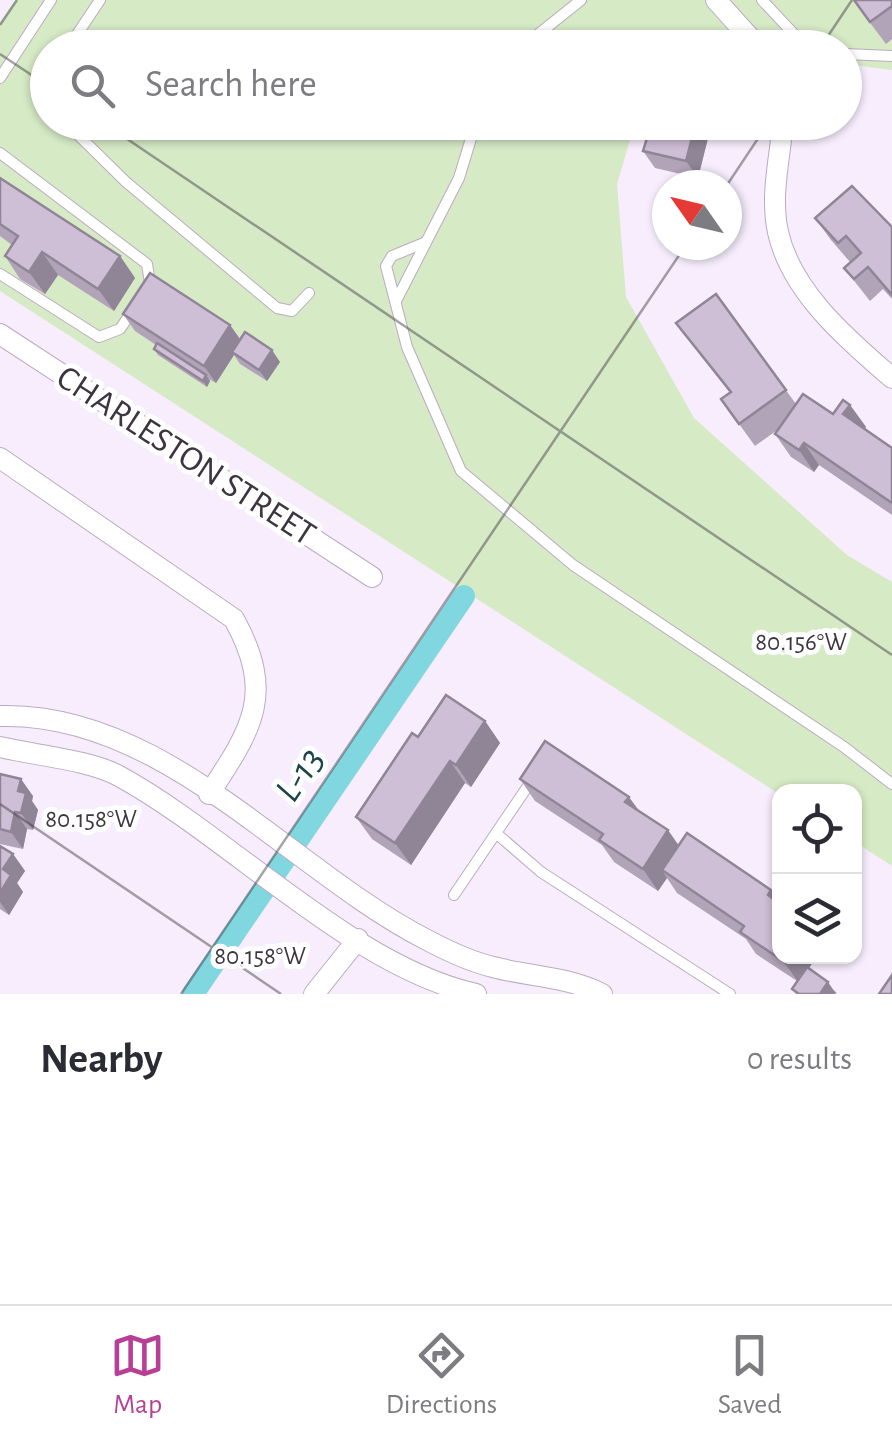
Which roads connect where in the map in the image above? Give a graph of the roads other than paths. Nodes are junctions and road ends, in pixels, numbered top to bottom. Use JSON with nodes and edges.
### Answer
{"nodes":[{"id":1,"x":52,"y":0,"type":"edge"},
{"id":2,"x":100,"y":0,"type":"edge"},
{"id":3,"x":581,"y":0,"type":"edge"},
{"id":4,"x":716,"y":0,"type":"edge"},
{"id":5,"x":762,"y":0,"type":"edge"},
{"id":6,"x":32,"y":30,"type":"edge"},
{"id":7,"x":80,"y":30,"type":"edge"},
{"id":8,"x":544,"y":30,"type":"edge"},
{"id":9,"x":743,"y":30,"type":"edge"},
{"id":10,"x":791,"y":30,"type":"edge"},
{"id":11,"x":30,"y":33,"type":"edge"},
{"id":12,"x":862,"y":55,"type":"edge"},
{"id":13,"x":892,"y":56,"type":"edge"},
{"id":14,"x":0,"y":78,"type":"edge"},
{"id":15,"x":83,"y":140,"type":"edge"},
{"id":16,"x":471,"y":140,"type":"edge"},
{"id":17,"x":781,"y":140,"type":"edge"},
{"id":18,"x":0,"y":153,"type":"edge"},
{"id":19,"x":426,"y":242,"type":"junction"},
{"id":20,"x":0,"y":274,"type":"edge"},
{"id":21,"x":309,"y":293,"type":"dead end"},
{"id":22,"x":395,"y":302,"type":"junction"},
{"id":23,"x":0,"y":334,"type":"edge"},
{"id":24,"x":892,"y":378,"type":"edge"},
{"id":25,"x":0,"y":458,"type":"edge"},
{"id":26,"x":372,"y":577,"type":"dead end"},
{"id":27,"x":0,"y":716,"type":"edge"},
{"id":28,"x":0,"y":747,"type":"edge"},
{"id":29,"x":541,"y":767,"type":"edge"},
{"id":30,"x":892,"y":784,"type":"edge"},
{"id":31,"x":209,"y":794,"type":"junction"},
{"id":32,"x":245,"y":819,"type":"junction"},
{"id":33,"x":497,"y":834,"type":"junction"},
{"id":34,"x":224,"y":849,"type":"junction"},
{"id":35,"x":454,"y":896,"type":"dead end"},
{"id":36,"x":358,"y":939,"type":"junction"},
{"id":37,"x":314,"y":994,"type":"edge"},
{"id":38,"x":476,"y":994,"type":"edge"},
{"id":39,"x":602,"y":994,"type":"edge"},
{"id":40,"x":730,"y":994,"type":"edge"}],
"edges":[{"from":1,"to":6,"type":"lane"},
{"from":2,"to":7,"type":"lane"},
{"from":3,"to":8,"type":"lane"},
{"from":4,"to":9,"type":"street"},
{"from":5,"to":10,"type":"lane"},
{"from":11,"to":14,"type":"lane"},
{"from":12,"to":13,"type":"lane"},
{"from":15,"to":21,"type":"lane"},
{"from":16,"to":19,"type":"lane"},
{"from":17,"to":24,"type":"street"},
{"from":18,"to":20,"type":"lane"},
{"from":19,"to":22,"type":"lane"},
{"from":19,"to":22,"type":"lane"},
{"from":22,"to":30,"type":"lane"},
{"from":23,"to":26,"type":"street","name":"CHARLESTON STREET"},
{"from":25,"to":31,"type":"street"},
{"from":27,"to":31,"type":"street"},
{"from":28,"to":34,"type":"street"},
{"from":29,"to":33,"type":"lane"},
{"from":31,"to":32,"type":"street"},
{"from":32,"to":34,"type":"street"},
{"from":32,"to":39,"type":"street"},
{"from":33,"to":35,"type":"lane"},
{"from":33,"to":40,"type":"lane"},
{"from":34,"to":36,"type":"street"},
{"from":36,"to":37,"type":"street"},
{"from":36,"to":38,"type":"street"}]}
